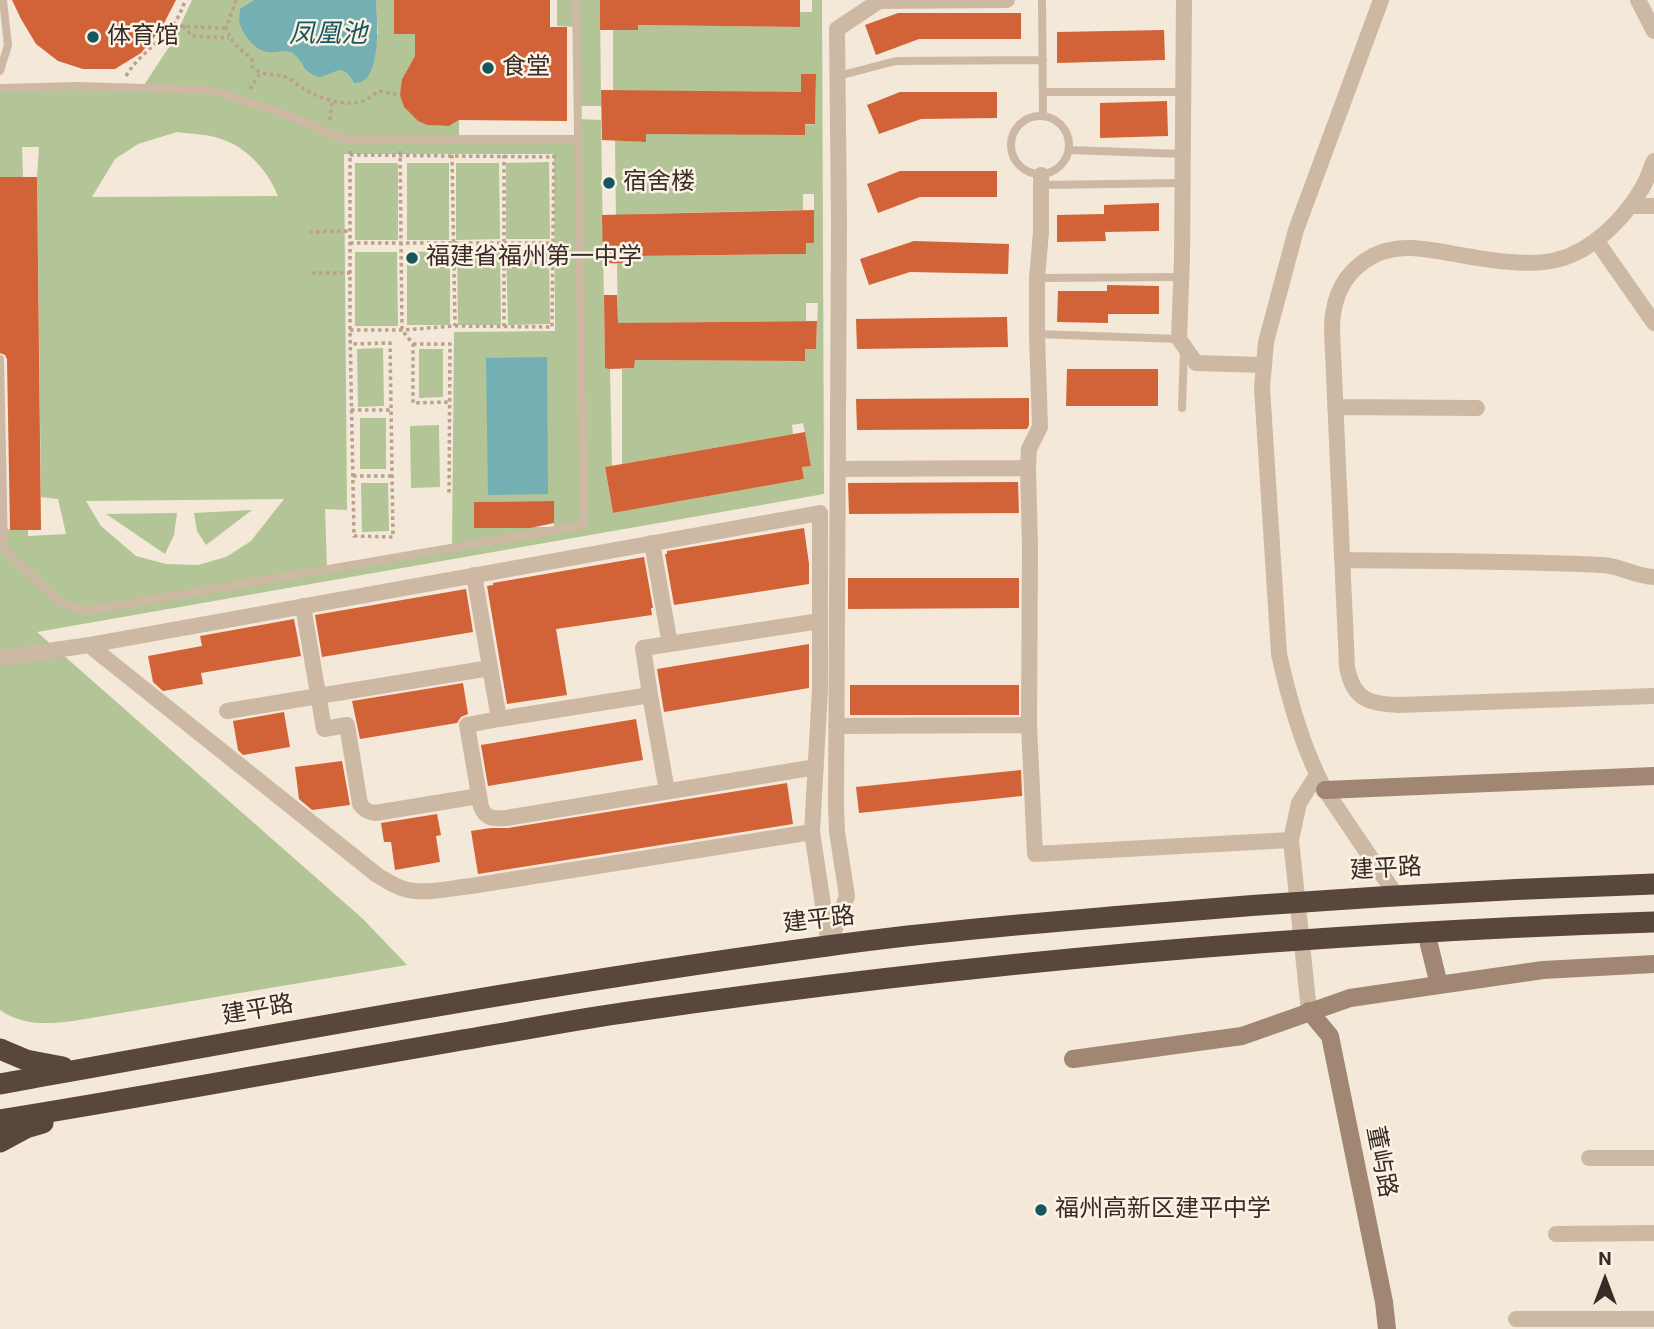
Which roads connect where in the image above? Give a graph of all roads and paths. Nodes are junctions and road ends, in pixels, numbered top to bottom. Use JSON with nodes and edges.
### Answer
{"nodes":[{"id":1,"x":3,"y":0,"type":"edge"},
{"id":2,"x":185,"y":0,"type":"edge"},
{"id":3,"x":236,"y":0,"type":"edge"},
{"id":4,"x":576,"y":0,"type":"edge"},
{"id":5,"x":1007,"y":0,"type":"edge"},
{"id":6,"x":1042,"y":0,"type":"edge"},
{"id":7,"x":1184,"y":0,"type":"edge"},
{"id":8,"x":1381,"y":0,"type":"edge"},
{"id":9,"x":1638,"y":0,"type":"edge"},
{"id":10,"x":173,"y":26,"type":"junction"},
{"id":11,"x":183,"y":26,"type":"junction"},
{"id":12,"x":226,"y":28,"type":"junction"},
{"id":13,"x":1654,"y":31,"type":"edge"},
{"id":14,"x":230,"y":38,"type":"junction"},
{"id":15,"x":1043,"y":60,"type":"junction"},
{"id":16,"x":0,"y":71,"type":"edge"},
{"id":17,"x":838,"y":76,"type":"junction"},
{"id":18,"x":120,"y":87,"type":"junction"},
{"id":19,"x":0,"y":88,"type":"edge"},
{"id":20,"x":1043,"y":92,"type":"junction"},
{"id":21,"x":1184,"y":92,"type":"junction"},
{"id":22,"x":401,"y":95,"type":"dead end"},
{"id":23,"x":332,"y":101,"type":"junction"},
{"id":24,"x":1043,"y":115,"type":"junction"},
{"id":25,"x":326,"y":131,"type":"junction"},
{"id":26,"x":350,"y":139,"type":"junction"},
{"id":27,"x":400,"y":139,"type":"junction"},
{"id":28,"x":452,"y":139,"type":"junction"},
{"id":29,"x":504,"y":139,"type":"junction"},
{"id":30,"x":554,"y":139,"type":"junction"},
{"id":31,"x":579,"y":139,"type":"junction"},
{"id":32,"x":1069,"y":150,"type":"junction"},
{"id":33,"x":1183,"y":154,"type":"junction"},
{"id":34,"x":350,"y":155,"type":"junction"},
{"id":35,"x":401,"y":156,"type":"junction"},
{"id":36,"x":452,"y":156,"type":"junction"},
{"id":37,"x":504,"y":157,"type":"junction"},
{"id":38,"x":554,"y":158,"type":"junction"},
{"id":39,"x":1654,"y":161,"type":"edge"},
{"id":40,"x":1041,"y":180,"type":"junction"},
{"id":41,"x":1183,"y":183,"type":"junction"},
{"id":42,"x":1630,"y":206,"type":"junction"},
{"id":43,"x":1654,"y":206,"type":"edge"},
{"id":44,"x":350,"y":231,"type":"junction"},
{"id":45,"x":309,"y":232,"type":"dead end"},
{"id":46,"x":1596,"y":240,"type":"junction"},
{"id":47,"x":350,"y":243,"type":"junction"},
{"id":48,"x":401,"y":243,"type":"junction"},
{"id":49,"x":454,"y":243,"type":"junction"},
{"id":50,"x":504,"y":243,"type":"junction"},
{"id":51,"x":553,"y":243,"type":"junction"},
{"id":52,"x":312,"y":273,"type":"dead end"},
{"id":53,"x":350,"y":273,"type":"junction"},
{"id":54,"x":1181,"y":276,"type":"junction"},
{"id":55,"x":1037,"y":278,"type":"junction"},
{"id":56,"x":1654,"y":323,"type":"edge"},
{"id":57,"x":455,"y":326,"type":"junction"},
{"id":58,"x":504,"y":328,"type":"junction"},
{"id":59,"x":350,"y":330,"type":"junction"},
{"id":60,"x":402,"y":330,"type":"junction"},
{"id":61,"x":1037,"y":334,"type":"junction"},
{"id":62,"x":1182,"y":343,"type":"junction"},
{"id":63,"x":350,"y":344,"type":"junction"},
{"id":64,"x":413,"y":344,"type":"junction"},
{"id":65,"x":0,"y":359,"type":"edge"},
{"id":66,"x":1264,"y":365,"type":"junction"},
{"id":67,"x":449,"y":402,"type":"junction"},
{"id":68,"x":1335,"y":407,"type":"junction"},
{"id":69,"x":1182,"y":408,"type":"dead end"},
{"id":70,"x":1477,"y":408,"type":"dead end"},
{"id":71,"x":351,"y":410,"type":"junction"},
{"id":72,"x":391,"y":410,"type":"junction"},
{"id":73,"x":1028,"y":468,"type":"junction"},
{"id":74,"x":838,"y":469,"type":"junction"},
{"id":75,"x":353,"y":475,"type":"junction"},
{"id":76,"x":392,"y":477,"type":"junction"},
{"id":77,"x":449,"y":493,"type":"dead end"},
{"id":78,"x":652,"y":543,"type":"junction"},
{"id":79,"x":1342,"y":560,"type":"junction"},
{"id":80,"x":474,"y":575,"type":"junction"},
{"id":81,"x":1654,"y":576,"type":"edge"},
{"id":82,"x":303,"y":606,"type":"junction"},
{"id":83,"x":820,"y":621,"type":"junction"},
{"id":84,"x":670,"y":644,"type":"junction"},
{"id":85,"x":89,"y":645,"type":"junction"},
{"id":86,"x":0,"y":659,"type":"edge"},
{"id":87,"x":490,"y":668,"type":"junction"},
{"id":88,"x":650,"y":695,"type":"junction"},
{"id":89,"x":318,"y":696,"type":"junction"},
{"id":90,"x":1654,"y":696,"type":"edge"},
{"id":91,"x":227,"y":711,"type":"dead end"},
{"id":92,"x":499,"y":719,"type":"junction"},
{"id":93,"x":1029,"y":725,"type":"junction"},
{"id":94,"x":836,"y":726,"type":"junction"},
{"id":95,"x":816,"y":767,"type":"junction"},
{"id":96,"x":1654,"y":776,"type":"edge"},
{"id":97,"x":1321,"y":783,"type":"junction"},
{"id":98,"x":667,"y":791,"type":"junction"},
{"id":99,"x":479,"y":796,"type":"junction"},
{"id":100,"x":812,"y":832,"type":"junction"},
{"id":101,"x":1291,"y":840,"type":"junction"},
{"id":102,"x":1654,"y":884,"type":"edge"},
{"id":103,"x":1396,"y":895,"type":"junction"},
{"id":104,"x":1654,"y":922,"type":"edge"},
{"id":105,"x":1426,"y":932,"type":"junction"},
{"id":106,"x":829,"y":945,"type":"junction"},
{"id":107,"x":1654,"y":964,"type":"edge"},
{"id":108,"x":1438,"y":985,"type":"junction"},
{"id":109,"x":1309,"y":1011,"type":"junction"},
{"id":110,"x":0,"y":1049,"type":"edge"},
{"id":111,"x":1073,"y":1059,"type":"dead end"},
{"id":112,"x":79,"y":1069,"type":"junction"},
{"id":113,"x":0,"y":1084,"type":"edge"},
{"id":114,"x":105,"y":1103,"type":"junction"},
{"id":115,"x":0,"y":1120,"type":"edge"},
{"id":116,"x":0,"y":1142,"type":"edge"},
{"id":117,"x":1589,"y":1158,"type":"dead end"},
{"id":118,"x":1654,"y":1158,"type":"edge"},
{"id":119,"x":1654,"y":1233,"type":"edge"},
{"id":120,"x":1556,"y":1234,"type":"dead end"},
{"id":121,"x":1516,"y":1319,"type":"dead end"},
{"id":122,"x":1654,"y":1319,"type":"edge"},
{"id":123,"x":1387,"y":1329,"type":"edge"}],
"edges":[{"from":1,"to":16,"type":"lane"},
{"from":2,"to":10,"type":"path"},
{"from":3,"to":12,"type":"path"},
{"from":4,"to":31,"type":"lane"},
{"from":5,"to":17,"type":"street"},
{"from":6,"to":15,"type":"lane"},
{"from":7,"to":21,"type":"street"},
{"from":8,"to":66,"type":"street"},
{"from":9,"to":13,"type":"street"},
{"from":10,"to":11,"type":"path"},
{"from":10,"to":18,"type":"path"},
{"from":11,"to":12,"type":"path"},
{"from":11,"to":14,"type":"path"},
{"from":12,"to":14,"type":"path"},
{"from":14,"to":23,"type":"path"},
{"from":15,"to":17,"type":"lane"},
{"from":15,"to":20,"type":"lane"},
{"from":17,"to":74,"type":"street"},
{"from":18,"to":19,"type":"lane"},
{"from":18,"to":25,"type":"lane"},
{"from":20,"to":21,"type":"lane"},
{"from":20,"to":24,"type":"lane"},
{"from":21,"to":33,"type":"street"},
{"from":22,"to":23,"type":"path"},
{"from":23,"to":25,"type":"path"},
{"from":24,"to":32,"type":"lane"},
{"from":24,"to":40,"type":"lane"},
{"from":25,"to":26,"type":"lane"},
{"from":26,"to":27,"type":"lane"},
{"from":26,"to":34,"type":"path"},
{"from":27,"to":28,"type":"lane"},
{"from":27,"to":35,"type":"path"},
{"from":28,"to":29,"type":"lane"},
{"from":28,"to":36,"type":"path"},
{"from":29,"to":30,"type":"lane"},
{"from":29,"to":37,"type":"path"},
{"from":30,"to":31,"type":"lane"},
{"from":30,"to":38,"type":"path"},
{"from":31,"to":65,"type":"lane"},
{"from":32,"to":33,"type":"lane"},
{"from":32,"to":40,"type":"lane"},
{"from":33,"to":41,"type":"street"},
{"from":34,"to":35,"type":"path"},
{"from":34,"to":44,"type":"path"},
{"from":35,"to":36,"type":"path"},
{"from":35,"to":48,"type":"path"},
{"from":36,"to":37,"type":"path"},
{"from":36,"to":49,"type":"path"},
{"from":37,"to":38,"type":"path"},
{"from":37,"to":50,"type":"path"},
{"from":38,"to":51,"type":"path"},
{"from":39,"to":42,"type":"street"},
{"from":40,"to":41,"type":"lane"},
{"from":40,"to":55,"type":"street"},
{"from":41,"to":54,"type":"street"},
{"from":42,"to":43,"type":"street"},
{"from":42,"to":46,"type":"street"},
{"from":44,"to":45,"type":"path"},
{"from":44,"to":47,"type":"path"},
{"from":46,"to":56,"type":"street"},
{"from":46,"to":68,"type":"street"},
{"from":47,"to":48,"type":"path"},
{"from":47,"to":53,"type":"path"},
{"from":48,"to":49,"type":"path"},
{"from":48,"to":60,"type":"path"},
{"from":49,"to":50,"type":"path"},
{"from":49,"to":57,"type":"path"},
{"from":50,"to":51,"type":"path"},
{"from":50,"to":58,"type":"path"},
{"from":51,"to":58,"type":"path"},
{"from":52,"to":53,"type":"path"},
{"from":53,"to":59,"type":"path"},
{"from":54,"to":55,"type":"lane"},
{"from":54,"to":62,"type":"street"},
{"from":55,"to":61,"type":"street"},
{"from":57,"to":58,"type":"path"},
{"from":57,"to":60,"type":"path"},
{"from":59,"to":60,"type":"path"},
{"from":59,"to":63,"type":"path"},
{"from":60,"to":64,"type":"path"},
{"from":61,"to":62,"type":"lane"},
{"from":61,"to":73,"type":"street"},
{"from":62,"to":66,"type":"street"},
{"from":62,"to":69,"type":"lane"},
{"from":63,"to":71,"type":"path"},
{"from":63,"to":72,"type":"path"},
{"from":64,"to":67,"type":"path"},
{"from":64,"to":67,"type":"path"},
{"from":66,"to":97,"type":"street"},
{"from":67,"to":77,"type":"path"},
{"from":68,"to":70,"type":"street"},
{"from":68,"to":79,"type":"street"},
{"from":71,"to":72,"type":"path"},
{"from":71,"to":75,"type":"path"},
{"from":72,"to":76,"type":"path"},
{"from":73,"to":74,"type":"street"},
{"from":73,"to":93,"type":"street"},
{"from":74,"to":94,"type":"street"},
{"from":75,"to":76,"type":"path"},
{"from":75,"to":76,"type":"path"},
{"from":78,"to":80,"type":"street"},
{"from":78,"to":83,"type":"street"},
{"from":78,"to":84,"type":"street"},
{"from":79,"to":81,"type":"street"},
{"from":79,"to":90,"type":"street"},
{"from":80,"to":82,"type":"street"},
{"from":80,"to":87,"type":"street"},
{"from":82,"to":85,"type":"street"},
{"from":82,"to":89,"type":"street"},
{"from":83,"to":84,"type":"street"},
{"from":83,"to":95,"type":"street"},
{"from":84,"to":88,"type":"street"},
{"from":85,"to":86,"type":"street"},
{"from":85,"to":100,"type":"street"},
{"from":87,"to":89,"type":"street"},
{"from":87,"to":92,"type":"street"},
{"from":88,"to":92,"type":"street"},
{"from":88,"to":98,"type":"street"},
{"from":89,"to":91,"type":"street"},
{"from":89,"to":99,"type":"street"},
{"from":92,"to":99,"type":"street"},
{"from":93,"to":94,"type":"street"},
{"from":93,"to":101,"type":"street"},
{"from":94,"to":106,"type":"street"},
{"from":95,"to":98,"type":"street"},
{"from":95,"to":100,"type":"street"},
{"from":96,"to":97,"type":"street"},
{"from":97,"to":101,"type":"street"},
{"from":97,"to":103,"type":"street"},
{"from":98,"to":99,"type":"street"},
{"from":100,"to":106,"type":"street"},
{"from":101,"to":109,"type":"street"},
{"from":102,"to":103,"type":"highway","name":"建平路"},
{"from":103,"to":106,"type":"highway","name":"建平路"},
{"from":104,"to":105,"type":"highway"},
{"from":105,"to":108,"type":"street"},
{"from":105,"to":114,"type":"highway"},
{"from":106,"to":112,"type":"highway","name":"建平路"},
{"from":107,"to":108,"type":"street"},
{"from":108,"to":109,"type":"street"},
{"from":109,"to":111,"type":"street"},
{"from":109,"to":123,"type":"street","name":"董屿路"},
{"from":110,"to":112,"type":"highway"},
{"from":112,"to":113,"type":"highway","name":"建平路"},
{"from":114,"to":115,"type":"highway"},
{"from":114,"to":116,"type":"highway"},
{"from":117,"to":118,"type":"street"},
{"from":119,"to":120,"type":"street"},
{"from":121,"to":122,"type":"street"}]}
